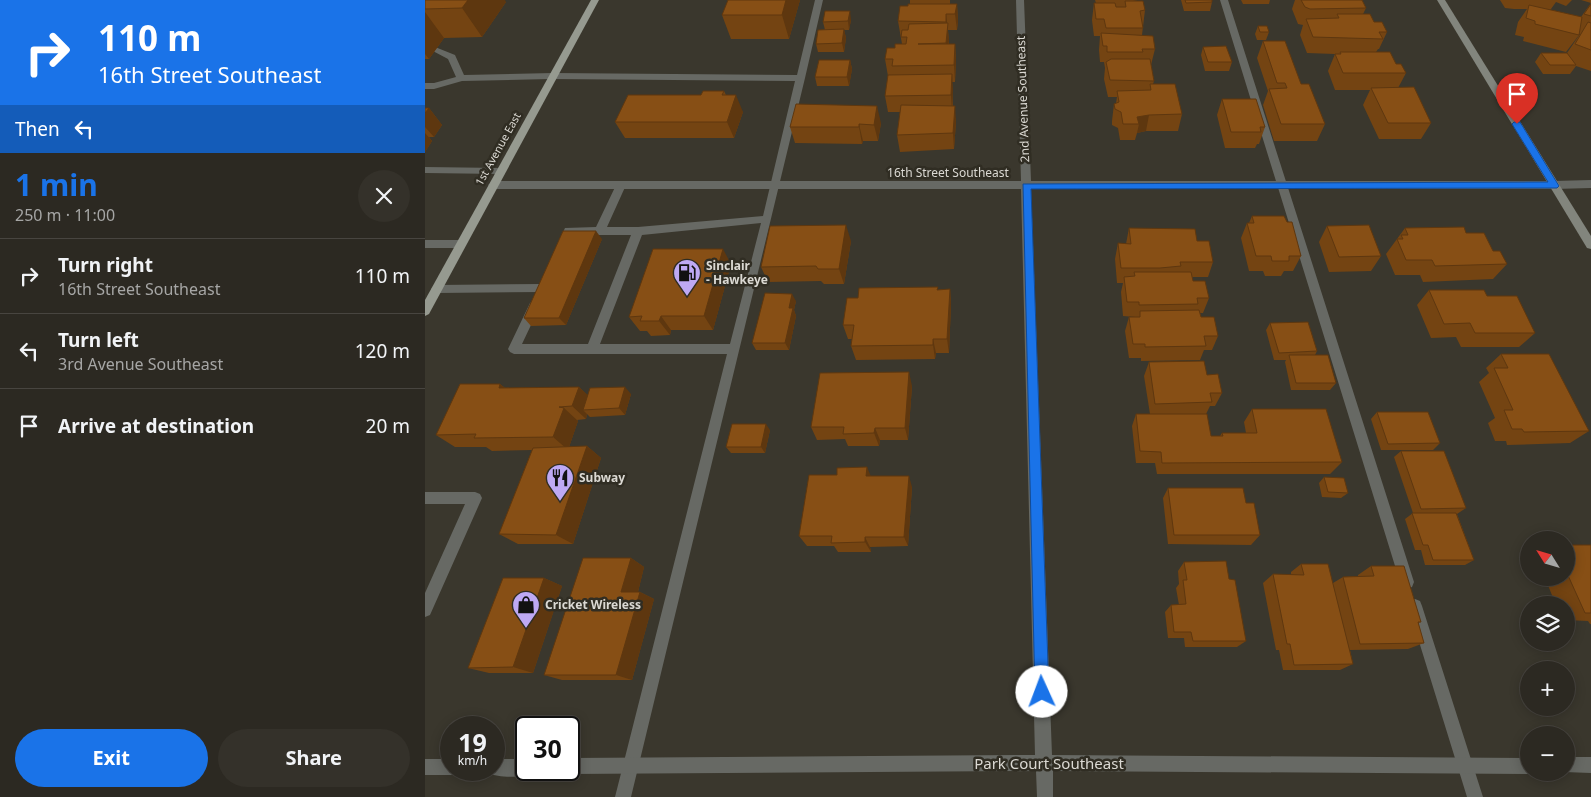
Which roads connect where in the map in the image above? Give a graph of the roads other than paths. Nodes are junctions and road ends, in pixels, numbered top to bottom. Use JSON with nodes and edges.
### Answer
{"nodes":[{"id":1,"x":595,"y":0,"type":"edge"},
{"id":2,"x":819,"y":0,"type":"edge"},
{"id":3,"x":1020,"y":0,"type":"edge"},
{"id":4,"x":1224,"y":0,"type":"edge"},
{"id":5,"x":1441,"y":0,"type":"edge"},
{"id":6,"x":435,"y":50,"type":"dead end"},
{"id":7,"x":553,"y":77,"type":"junction"},
{"id":8,"x":461,"y":78,"type":"junction"},
{"id":9,"x":801,"y":78,"type":"junction"},
{"id":10,"x":425,"y":86,"type":"edge"},
{"id":11,"x":425,"y":170,"type":"edge"},
{"id":12,"x":501,"y":171,"type":"junction"},
{"id":13,"x":1591,"y":184,"type":"edge"},
{"id":14,"x":493,"y":185,"type":"junction"},
{"id":15,"x":621,"y":185,"type":"junction"},
{"id":16,"x":775,"y":185,"type":"junction"},
{"id":17,"x":1284,"y":185,"type":"junction"},
{"id":18,"x":1026,"y":186,"type":"junction"},
{"id":19,"x":1554,"y":186,"type":"junction"},
{"id":20,"x":767,"y":219,"type":"junction"},
{"id":21,"x":601,"y":231,"type":"junction"},
{"id":22,"x":638,"y":231,"type":"junction"},
{"id":23,"x":425,"y":244,"type":"edge"},
{"id":24,"x":461,"y":244,"type":"junction"},
{"id":25,"x":1591,"y":246,"type":"edge"},
{"id":26,"x":557,"y":255,"type":"edge"},
{"id":27,"x":437,"y":289,"type":"junction"},
{"id":28,"x":425,"y":311,"type":"edge"},
{"id":29,"x":735,"y":348,"type":"junction"},
{"id":30,"x":592,"y":349,"type":"junction"},
{"id":31,"x":425,"y":498,"type":"edge"},
{"id":32,"x":425,"y":610,"type":"edge"},
{"id":33,"x":1045,"y":763,"type":"junction"},
{"id":34,"x":1575,"y":765,"type":"edge"},
{"id":35,"x":1591,"y":765,"type":"edge"},
{"id":36,"x":580,"y":766,"type":"edge"},
{"id":37,"x":631,"y":766,"type":"junction"},
{"id":38,"x":1465,"y":766,"type":"junction"},
{"id":39,"x":1520,"y":766,"type":"edge"},
{"id":40,"x":425,"y":767,"type":"edge"},
{"id":41,"x":440,"y":767,"type":"edge"},
{"id":42,"x":623,"y":797,"type":"edge"},
{"id":43,"x":1045,"y":797,"type":"edge"},
{"id":44,"x":1475,"y":797,"type":"edge"}],
"edges":[{"from":1,"to":7,"type":"main road","name":"1st Avenue East"},
{"from":2,"to":9,"type":"street"},
{"from":3,"to":18,"type":"street","name":"2nd Avenue Southeast"},
{"from":4,"to":17,"type":"street"},
{"from":5,"to":19,"type":"main road"},
{"from":6,"to":8,"type":"street"},
{"from":7,"to":8,"type":"street"},
{"from":7,"to":9,"type":"street"},
{"from":7,"to":12,"type":"main road","name":"1st Avenue East"},
{"from":8,"to":10,"type":"street"},
{"from":9,"to":16,"type":"street"},
{"from":11,"to":12,"type":"street"},
{"from":12,"to":14,"type":"main road","name":"1st Avenue East"},
{"from":13,"to":19,"type":"street","name":"16th Street Southeast"},
{"from":14,"to":15,"type":"street","name":"16th Street Southeast"},
{"from":14,"to":24,"type":"main road","name":"1st Avenue East"},
{"from":15,"to":16,"type":"street","name":"16th Street Southeast"},
{"from":15,"to":21,"type":"street"},
{"from":16,"to":18,"type":"street","name":"16th Street Southeast"},
{"from":16,"to":20,"type":"street"},
{"from":17,"to":18,"type":"street","name":"16th Street Southeast"},
{"from":17,"to":19,"type":"street","name":"16th Street Southeast"},
{"from":17,"to":38,"type":"street"},
{"from":18,"to":33,"type":"street","name":"2nd Avenue Southeast"},
{"from":19,"to":25,"type":"main road"},
{"from":20,"to":22,"type":"street"},
{"from":20,"to":29,"type":"street"},
{"from":21,"to":22,"type":"street"},
{"from":21,"to":26,"type":"street"},
{"from":22,"to":30,"type":"street"},
{"from":23,"to":24,"type":"street"},
{"from":24,"to":27,"type":"main road","name":"1st Avenue East"},
{"from":27,"to":28,"type":"main road","name":"1st Avenue East"},
{"from":27,"to":30,"type":"street"},
{"from":29,"to":30,"type":"street"},
{"from":29,"to":37,"type":"street"},
{"from":31,"to":32,"type":"street"},
{"from":33,"to":37,"type":"street","name":"Park Court Southeast"},
{"from":33,"to":38,"type":"street","name":"Park Court Southeast"},
{"from":33,"to":43,"type":"street","name":"2nd Avenue Southeast"},
{"from":34,"to":35,"type":"street"},
{"from":36,"to":37,"type":"street","name":"Park Court Southeast"},
{"from":37,"to":42,"type":"street"},
{"from":38,"to":39,"type":"street","name":"Park Court Southeast"},
{"from":38,"to":44,"type":"street"},
{"from":40,"to":41,"type":"street"}]}
